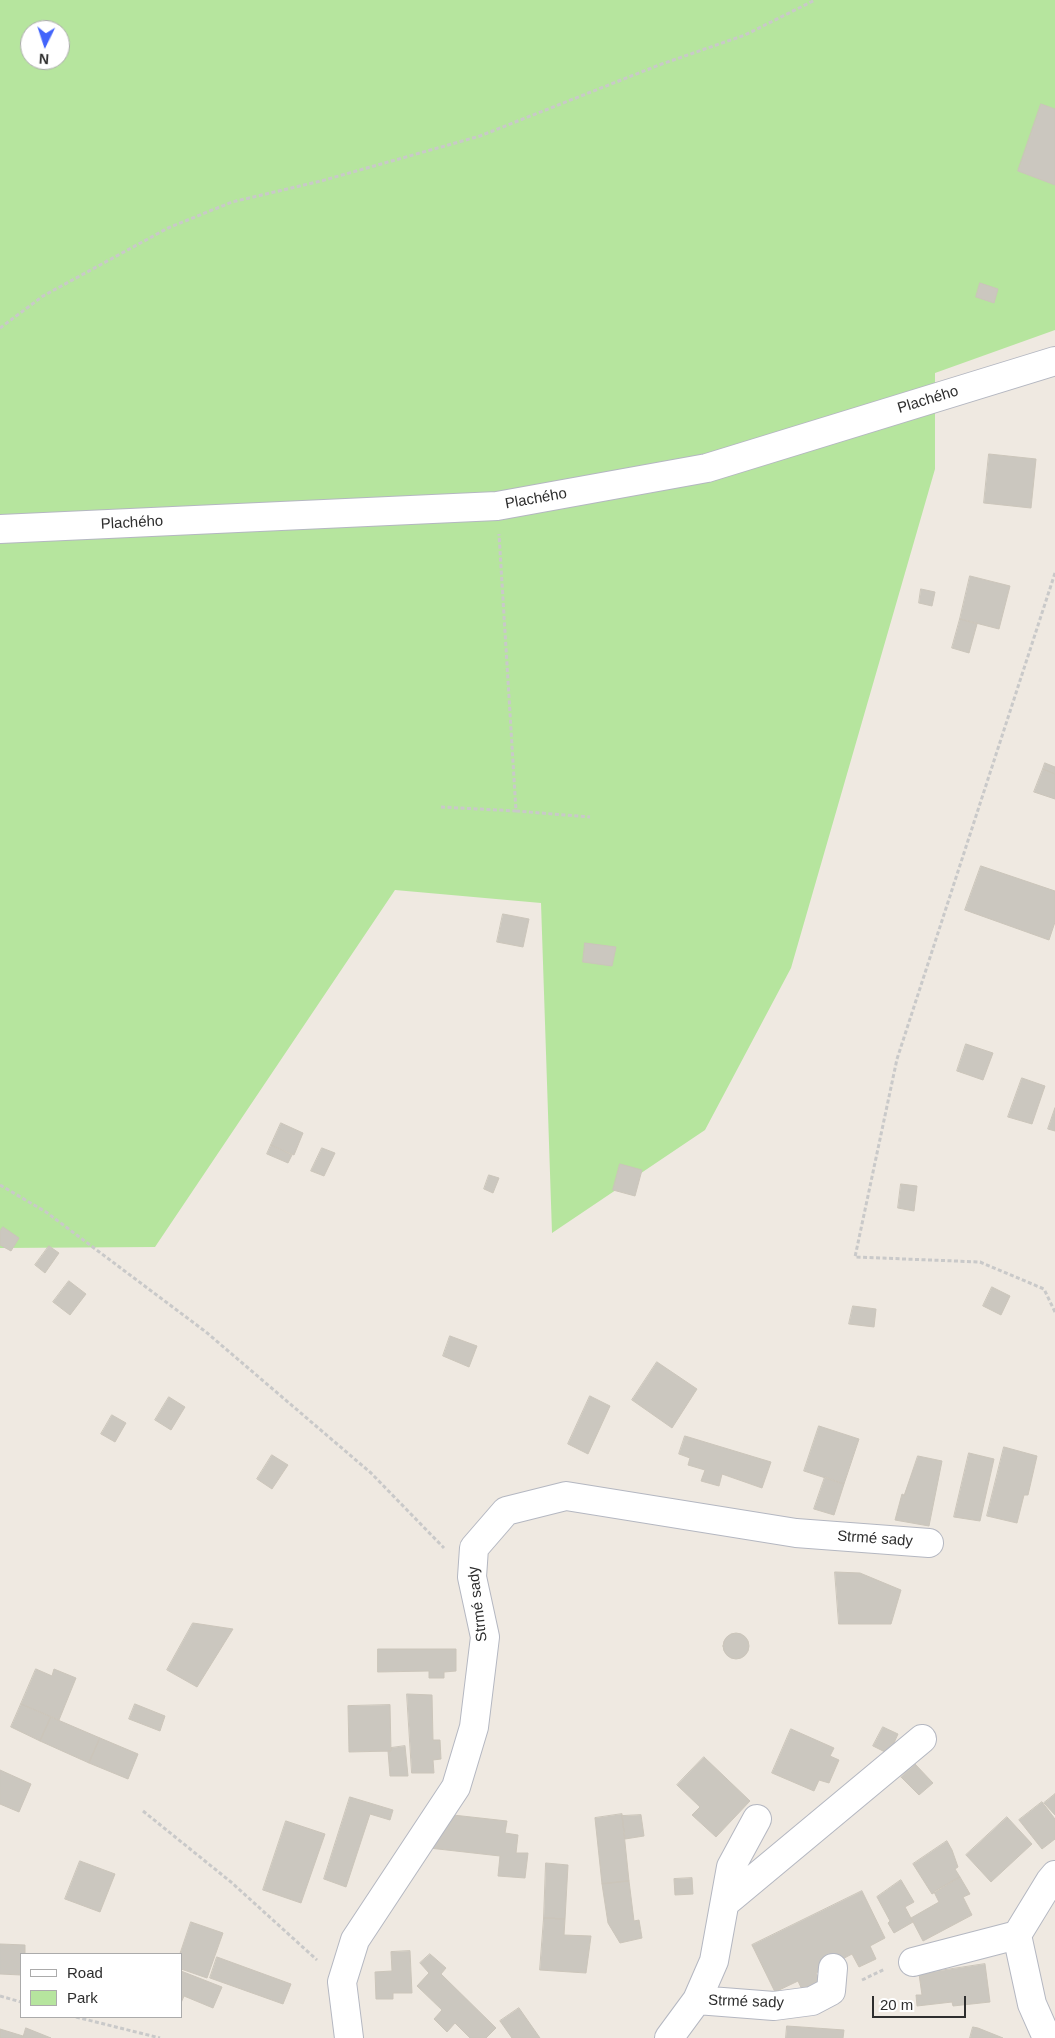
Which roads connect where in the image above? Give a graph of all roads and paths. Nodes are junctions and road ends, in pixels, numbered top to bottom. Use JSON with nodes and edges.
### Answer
{"nodes":[{"id":1,"x":816,"y":0,"type":"edge"},
{"id":2,"x":0,"y":328,"type":"edge"},
{"id":3,"x":1055,"y":361,"type":"edge"},
{"id":4,"x":497,"y":506,"type":"junction"},
{"id":5,"x":0,"y":530,"type":"edge"},
{"id":6,"x":1055,"y":573,"type":"edge"},
{"id":7,"x":442,"y":808,"type":"dead end"},
{"id":8,"x":516,"y":811,"type":"junction"},
{"id":9,"x":590,"y":817,"type":"dead end"},
{"id":10,"x":0,"y":1185,"type":"edge"},
{"id":11,"x":1055,"y":1312,"type":"edge"},
{"id":12,"x":929,"y":1543,"type":"dead end"},
{"id":13,"x":472,"y":1577,"type":"junction"},
{"id":14,"x":922,"y":1739,"type":"dead end"},
{"id":15,"x":143,"y":1811,"type":"dead end"},
{"id":16,"x":757,"y":1819,"type":"dead end"},
{"id":17,"x":1055,"y":1875,"type":"edge"},
{"id":18,"x":725,"y":1903,"type":"junction"},
{"id":19,"x":1017,"y":1935,"type":"junction"},
{"id":20,"x":902,"y":1964,"type":"joint"},
{"id":21,"x":833,"y":1968,"type":"dead end"},
{"id":22,"x":860,"y":1981,"type":"dead end"},
{"id":23,"x":342,"y":1982,"type":"junction"},
{"id":24,"x":0,"y":1996,"type":"edge"},
{"id":25,"x":697,"y":2000,"type":"junction"},
{"id":26,"x":20,"y":2002,"type":"edge"},
{"id":27,"x":80,"y":2018,"type":"edge"},
{"id":28,"x":160,"y":2038,"type":"edge"},
{"id":29,"x":349,"y":2038,"type":"edge"},
{"id":30,"x":669,"y":2038,"type":"edge"},
{"id":31,"x":1047,"y":2038,"type":"edge"}],
"edges":[{"from":1,"to":2,"type":"path"},
{"from":3,"to":4,"type":"street","name":"Plachého"},
{"from":4,"to":5,"type":"street","name":"Plachého"},
{"from":4,"to":8,"type":"path"},
{"from":6,"to":11,"type":"path"},
{"from":7,"to":8,"type":"path"},
{"from":8,"to":9,"type":"path"},
{"from":10,"to":13,"type":"path"},
{"from":12,"to":13,"type":"street","name":"Strmé sady"},
{"from":13,"to":23,"type":"street","name":"Strmé sady"},
{"from":14,"to":18,"type":"street"},
{"from":15,"to":23,"type":"path"},
{"from":16,"to":18,"type":"street","name":"Strmé sady"},
{"from":17,"to":19,"type":"street"},
{"from":18,"to":25,"type":"street","name":"Strmé sady"},
{"from":19,"to":20,"type":"street"},
{"from":19,"to":31,"type":"street"},
{"from":20,"to":22,"type":"path"},
{"from":21,"to":25,"type":"street","name":"Strmé sady"},
{"from":23,"to":29,"type":"street","name":"Strmé sady"},
{"from":24,"to":26,"type":"path"},
{"from":25,"to":30,"type":"street","name":"Strmé sady"},
{"from":27,"to":28,"type":"path"}]}
